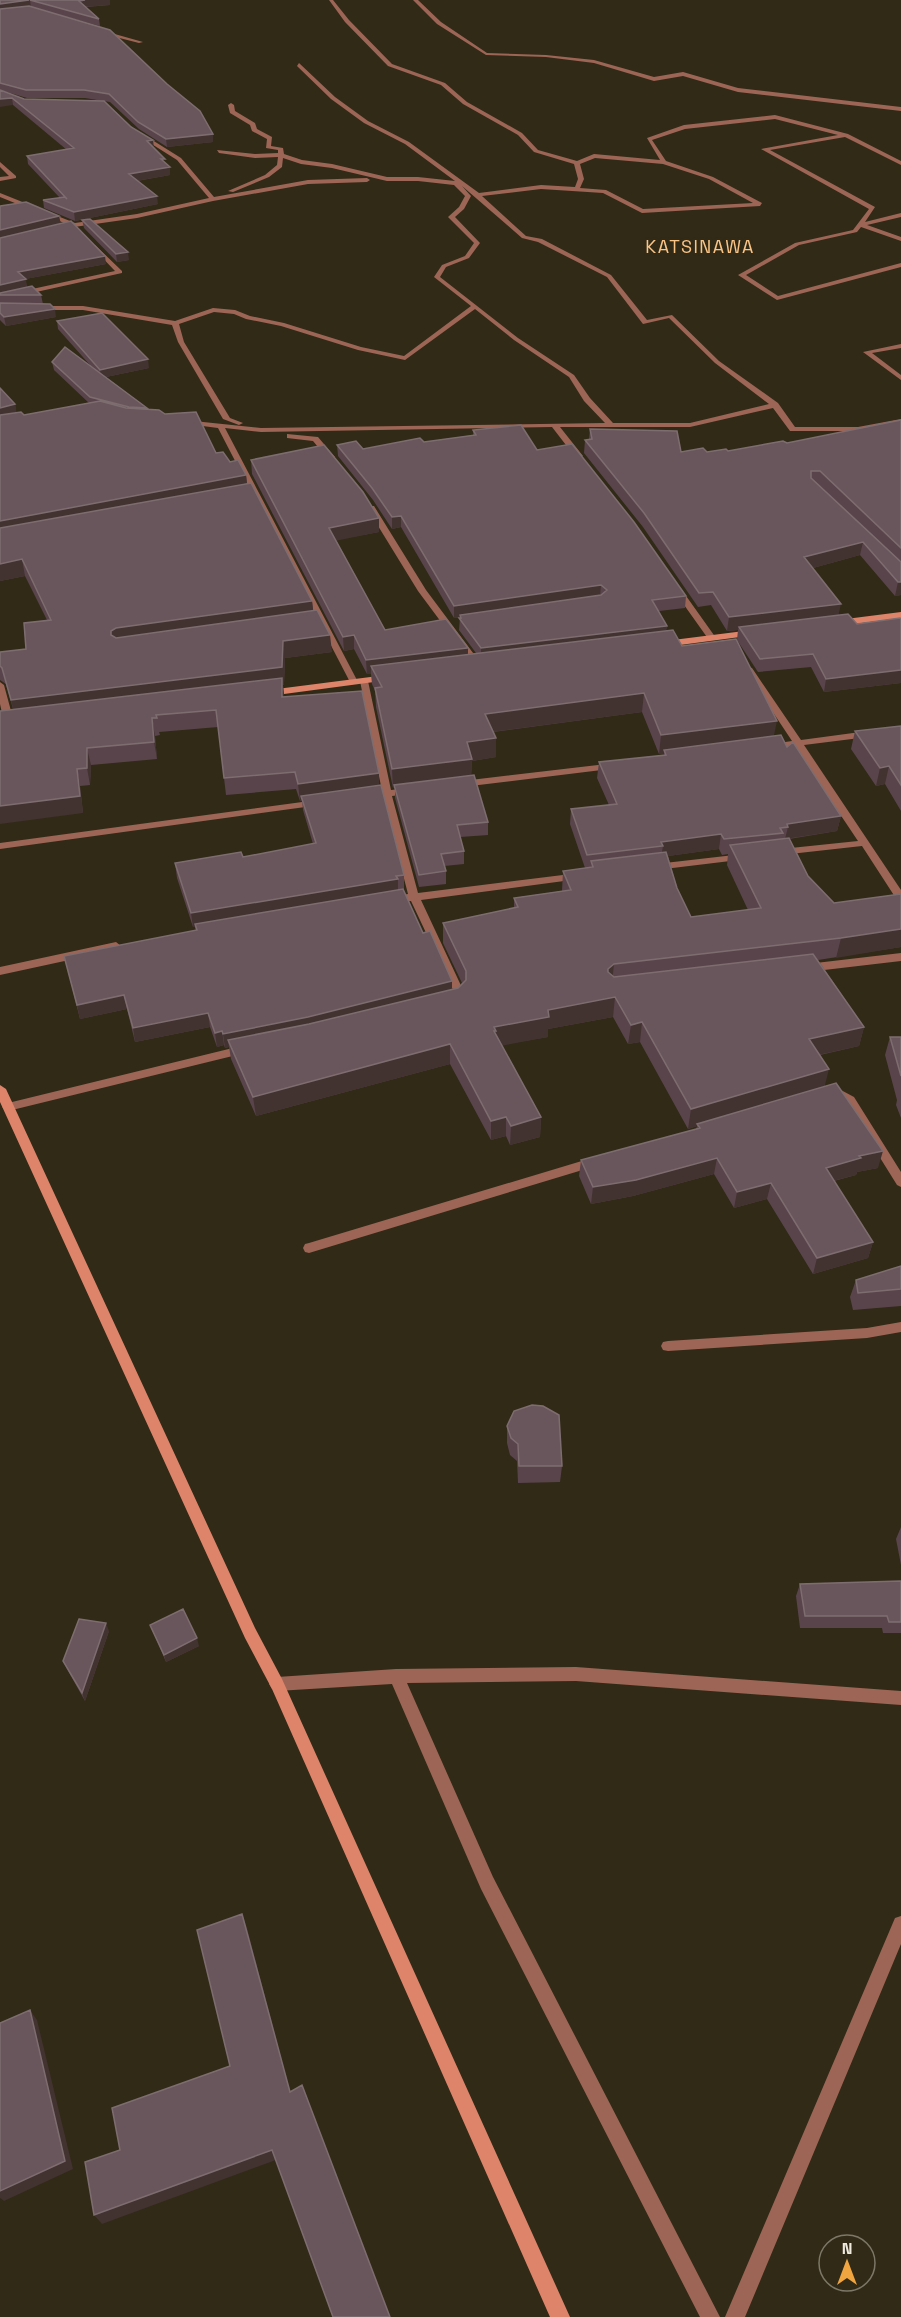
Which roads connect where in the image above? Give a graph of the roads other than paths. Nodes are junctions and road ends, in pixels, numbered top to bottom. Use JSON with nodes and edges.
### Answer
{"nodes":[{"id":1,"x":331,"y":0,"type":"edge"},
{"id":2,"x":415,"y":0,"type":"edge"},
{"id":3,"x":95,"y":30,"type":"edge"},
{"id":4,"x":141,"y":42,"type":"dead end"},
{"id":5,"x":298,"y":65,"type":"dead end"},
{"id":6,"x":231,"y":105,"type":"dead end"},
{"id":7,"x":901,"y":109,"type":"edge"},
{"id":8,"x":136,"y":132,"type":"edge"},
{"id":9,"x":846,"y":135,"type":"junction"},
{"id":10,"x":219,"y":152,"type":"dead end"},
{"id":11,"x":280,"y":155,"type":"junction"},
{"id":12,"x":664,"y":162,"type":"junction"},
{"id":13,"x":577,"y":163,"type":"junction"},
{"id":14,"x":901,"y":163,"type":"edge"},
{"id":15,"x":0,"y":164,"type":"edge"},
{"id":16,"x":0,"y":179,"type":"edge"},
{"id":17,"x":387,"y":179,"type":"junction"},
{"id":18,"x":577,"y":189,"type":"junction"},
{"id":19,"x":0,"y":195,"type":"edge"},
{"id":20,"x":478,"y":195,"type":"junction"},
{"id":21,"x":468,"y":196,"type":"junction"},
{"id":22,"x":213,"y":199,"type":"junction"},
{"id":23,"x":901,"y":215,"type":"edge"},
{"id":24,"x":74,"y":225,"type":"junction"},
{"id":25,"x":860,"y":225,"type":"junction"},
{"id":26,"x":63,"y":228,"type":"edge"},
{"id":27,"x":81,"y":233,"type":"edge"},
{"id":28,"x":901,"y":239,"type":"edge"},
{"id":29,"x":89,"y":241,"type":"edge"},
{"id":30,"x":901,"y":265,"type":"edge"},
{"id":31,"x":0,"y":298,"type":"edge"},
{"id":32,"x":475,"y":306,"type":"junction"},
{"id":33,"x":24,"y":308,"type":"edge"},
{"id":34,"x":175,"y":323,"type":"junction"},
{"id":35,"x":901,"y":346,"type":"edge"},
{"id":36,"x":901,"y":378,"type":"edge"},
{"id":37,"x":775,"y":405,"type":"junction"},
{"id":38,"x":901,"y":421,"type":"edge"},
{"id":39,"x":182,"y":422,"type":"edge"},
{"id":40,"x":220,"y":425,"type":"junction"},
{"id":41,"x":554,"y":425,"type":"junction"},
{"id":42,"x":611,"y":425,"type":"junction"},
{"id":43,"x":261,"y":430,"type":"junction"},
{"id":44,"x":339,"y":466,"type":"edge"},
{"id":45,"x":587,"y":466,"type":"edge"},
{"id":46,"x":257,"y":494,"type":"junction"},
{"id":47,"x":245,"y":496,"type":"edge"},
{"id":48,"x":368,"y":504,"type":"edge"},
{"id":49,"x":668,"y":577,"type":"edge"},
{"id":50,"x":901,"y":615,"type":"edge"},
{"id":51,"x":323,"y":621,"type":"junction"},
{"id":52,"x":311,"y":622,"type":"edge"},
{"id":53,"x":459,"y":622,"type":"edge"},
{"id":54,"x":831,"y":623,"type":"edge"},
{"id":55,"x":447,"y":624,"type":"junction"},
{"id":56,"x":761,"y":632,"type":"edge"},
{"id":57,"x":727,"y":636,"type":"junction"},
{"id":58,"x":712,"y":638,"type":"junction"},
{"id":59,"x":654,"y":645,"type":"edge"},
{"id":60,"x":733,"y":646,"type":"edge"},
{"id":61,"x":490,"y":666,"type":"edge"},
{"id":62,"x":746,"y":666,"type":"edge"},
{"id":63,"x":479,"y":667,"type":"junction"},
{"id":64,"x":467,"y":668,"type":"edge"},
{"id":65,"x":399,"y":677,"type":"edge"},
{"id":66,"x":359,"y":682,"type":"junction"},
{"id":67,"x":0,"y":686,"type":"edge"},
{"id":68,"x":264,"y":693,"type":"edge"},
{"id":69,"x":21,"y":721,"type":"edge"},
{"id":70,"x":5,"y":723,"type":"edge"},
{"id":71,"x":882,"y":732,"type":"edge"},
{"id":72,"x":799,"y":744,"type":"junction"},
{"id":73,"x":763,"y":748,"type":"edge"},
{"id":74,"x":621,"y":765,"type":"edge"},
{"id":75,"x":456,"y":784,"type":"edge"},
{"id":76,"x":421,"y":789,"type":"edge"},
{"id":77,"x":387,"y":794,"type":"junction"},
{"id":78,"x":352,"y":798,"type":"edge"},
{"id":79,"x":328,"y":802,"type":"edge"},
{"id":80,"x":864,"y":843,"type":"junction"},
{"id":81,"x":0,"y":846,"type":"edge"},
{"id":82,"x":770,"y":854,"type":"edge"},
{"id":83,"x":758,"y":855,"type":"edge"},
{"id":84,"x":639,"y":869,"type":"edge"},
{"id":85,"x":592,"y":875,"type":"edge"},
{"id":86,"x":414,"y":896,"type":"junction"},
{"id":87,"x":901,"y":898,"type":"edge"},
{"id":88,"x":380,"y":902,"type":"edge"},
{"id":89,"x":128,"y":944,"type":"edge"},
{"id":90,"x":901,"y":957,"type":"edge"},
{"id":91,"x":797,"y":969,"type":"edge"},
{"id":92,"x":0,"y":971,"type":"edge"},
{"id":93,"x":441,"y":1004,"type":"edge"},
{"id":94,"x":260,"y":1046,"type":"edge"},
{"id":95,"x":0,"y":1089,"type":"edge"},
{"id":96,"x":817,"y":1097,"type":"edge"},
{"id":97,"x":8,"y":1107,"type":"junction"},
{"id":98,"x":602,"y":1160,"type":"edge"},
{"id":99,"x":901,"y":1182,"type":"edge"},
{"id":100,"x":309,"y":1248,"type":"dead end"},
{"id":101,"x":901,"y":1327,"type":"edge"},
{"id":102,"x":668,"y":1346,"type":"dead end"},
{"id":103,"x":396,"y":1676,"type":"junction"},
{"id":104,"x":277,"y":1684,"type":"junction"},
{"id":105,"x":901,"y":1698,"type":"edge"},
{"id":106,"x":901,"y":1924,"type":"edge"},
{"id":107,"x":560,"y":2317,"type":"edge"},
{"id":108,"x":710,"y":2317,"type":"edge"},
{"id":109,"x":735,"y":2317,"type":"edge"}],
"edges":[{"from":1,"to":13,"type":"street"},
{"from":2,"to":7,"type":"street"},
{"from":3,"to":4,"type":"street"},
{"from":5,"to":20,"type":"street"},
{"from":6,"to":11,"type":"street"},
{"from":8,"to":22,"type":"street"},
{"from":9,"to":12,"type":"street"},
{"from":9,"to":14,"type":"street"},
{"from":9,"to":25,"type":"street"},
{"from":10,"to":11,"type":"street"},
{"from":11,"to":17,"type":"street"},
{"from":11,"to":22,"type":"street"},
{"from":12,"to":13,"type":"street"},
{"from":12,"to":18,"type":"street"},
{"from":13,"to":18,"type":"street"},
{"from":15,"to":16,"type":"street"},
{"from":17,"to":21,"type":"street"},
{"from":17,"to":22,"type":"street"},
{"from":18,"to":20,"type":"street"},
{"from":19,"to":24,"type":"street"},
{"from":20,"to":21,"type":"street"},
{"from":20,"to":37,"type":"street"},
{"from":21,"to":32,"type":"street"},
{"from":22,"to":24,"type":"street"},
{"from":23,"to":25,"type":"street"},
{"from":24,"to":26,"type":"street"},
{"from":24,"to":27,"type":"street"},
{"from":25,"to":28,"type":"street"},
{"from":25,"to":30,"type":"street"},
{"from":29,"to":31,"type":"street"},
{"from":32,"to":34,"type":"street"},
{"from":32,"to":42,"type":"street"},
{"from":33,"to":34,"type":"street"},
{"from":34,"to":43,"type":"street"},
{"from":35,"to":36,"type":"street"},
{"from":37,"to":38,"type":"street"},
{"from":37,"to":42,"type":"street"},
{"from":39,"to":40,"type":"street"},
{"from":40,"to":43,"type":"street"},
{"from":40,"to":46,"type":"street"},
{"from":41,"to":42,"type":"street"},
{"from":41,"to":43,"type":"street"},
{"from":41,"to":45,"type":"street"},
{"from":43,"to":44,"type":"street"},
{"from":46,"to":47,"type":"street"},
{"from":46,"to":51,"type":"street"},
{"from":48,"to":55,"type":"street"},
{"from":49,"to":58,"type":"street"},
{"from":50,"to":54,"type":"main road"},
{"from":51,"to":52,"type":"street"},
{"from":51,"to":66,"type":"street"},
{"from":53,"to":55,"type":"street"},
{"from":55,"to":63,"type":"street"},
{"from":56,"to":57,"type":"main road"},
{"from":57,"to":58,"type":"main road"},
{"from":57,"to":60,"type":"street"},
{"from":58,"to":59,"type":"main road"},
{"from":61,"to":63,"type":"main road"},
{"from":62,"to":72,"type":"street"},
{"from":63,"to":64,"type":"main road"},
{"from":65,"to":66,"type":"main road"},
{"from":66,"to":68,"type":"main road"},
{"from":66,"to":77,"type":"street"},
{"from":67,"to":70,"type":"street"},
{"from":69,"to":70,"type":"main road"},
{"from":71,"to":72,"type":"street"},
{"from":72,"to":73,"type":"street"},
{"from":72,"to":80,"type":"street"},
{"from":74,"to":75,"type":"street"},
{"from":76,"to":77,"type":"street"},
{"from":77,"to":78,"type":"street"},
{"from":77,"to":86,"type":"street"},
{"from":79,"to":81,"type":"street"},
{"from":80,"to":82,"type":"street"},
{"from":80,"to":87,"type":"street"},
{"from":83,"to":84,"type":"street"},
{"from":85,"to":86,"type":"street"},
{"from":86,"to":88,"type":"street"},
{"from":86,"to":93,"type":"street"},
{"from":89,"to":92,"type":"street"},
{"from":90,"to":91,"type":"street"},
{"from":94,"to":97,"type":"street"},
{"from":95,"to":97,"type":"main road"},
{"from":96,"to":99,"type":"street"},
{"from":97,"to":104,"type":"main road"},
{"from":98,"to":100,"type":"street"},
{"from":101,"to":102,"type":"street"},
{"from":103,"to":104,"type":"street"},
{"from":103,"to":105,"type":"street"},
{"from":103,"to":108,"type":"street"},
{"from":104,"to":107,"type":"main road"},
{"from":106,"to":109,"type":"street"}]}
